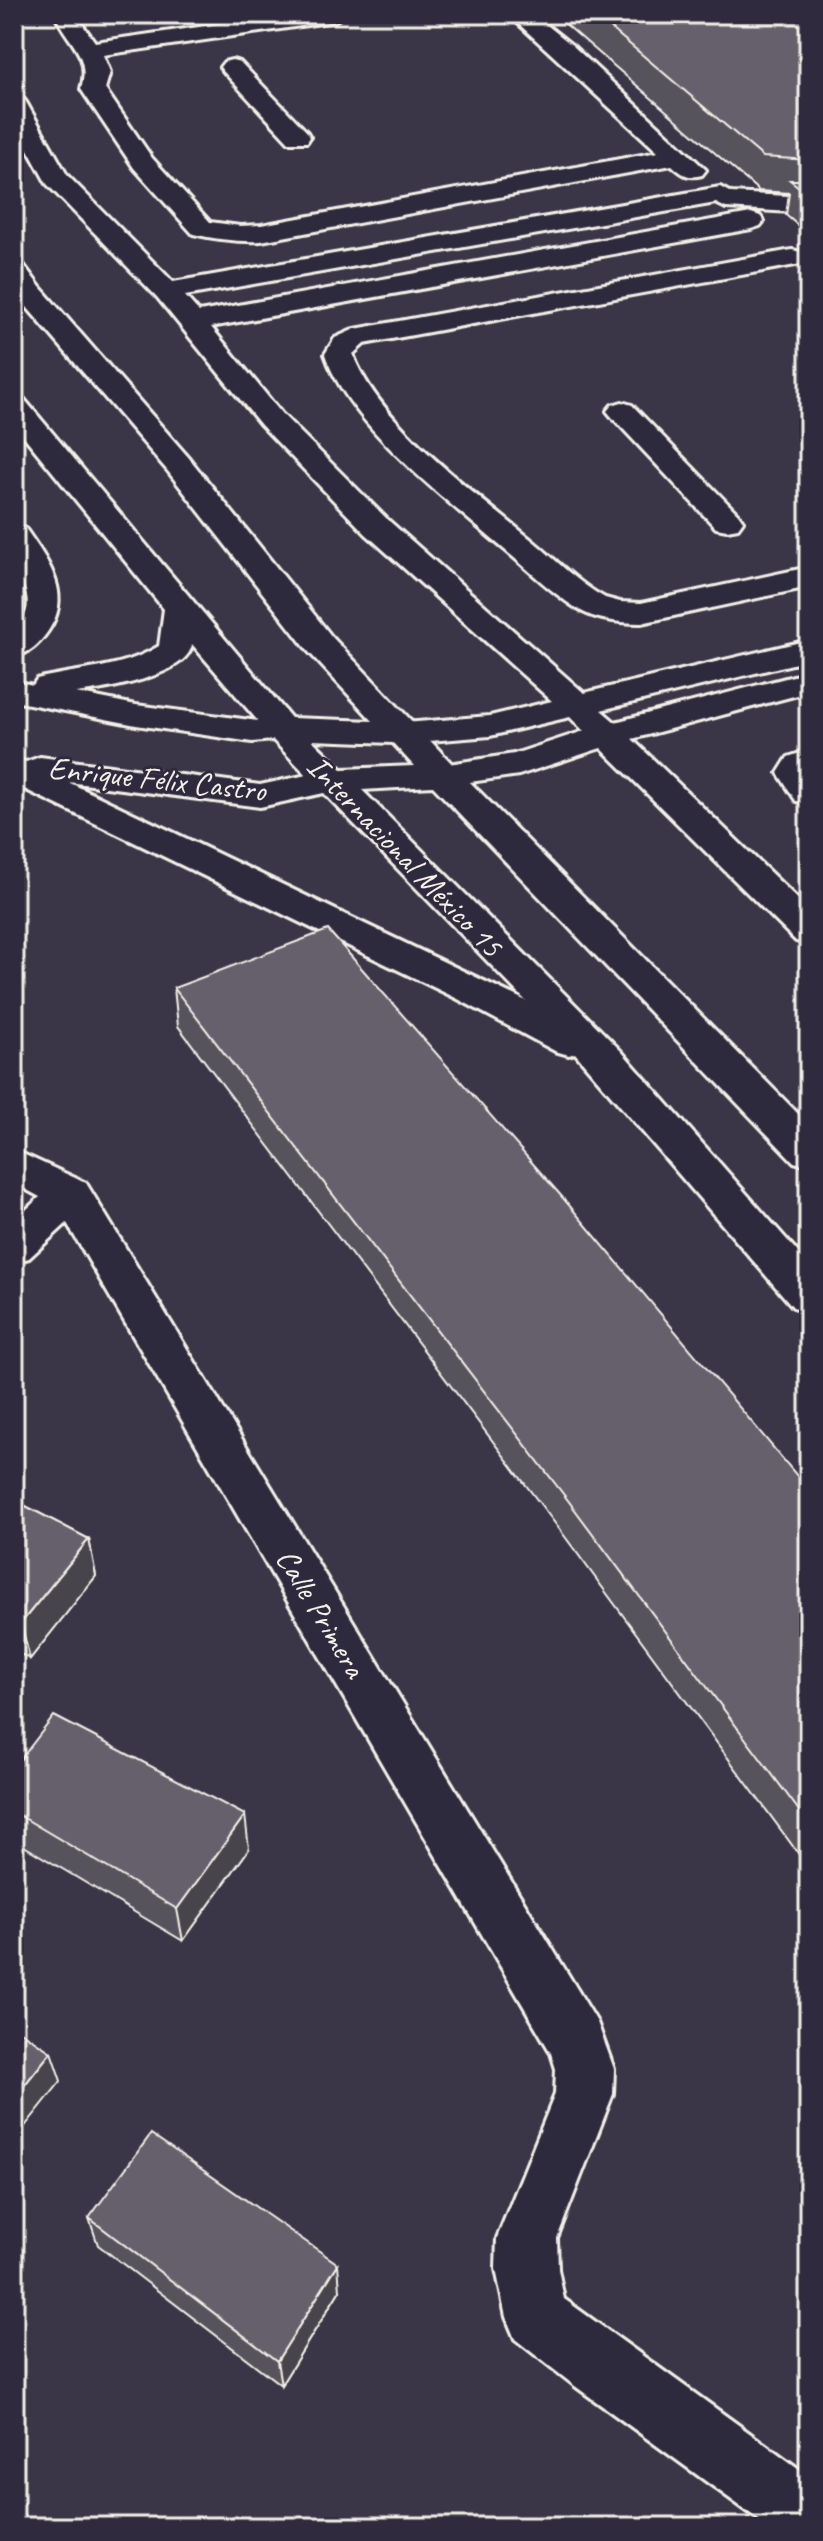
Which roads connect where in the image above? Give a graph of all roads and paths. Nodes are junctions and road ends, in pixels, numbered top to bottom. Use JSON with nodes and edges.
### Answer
{"nodes":[{"id":1,"x":68,"y":14,"type":"edge"},
{"id":2,"x":335,"y":14,"type":"edge"},
{"id":3,"x":519,"y":14,"type":"edge"},
{"id":4,"x":89,"y":50,"type":"junction"},
{"id":5,"x":232,"y":67,"type":"dead end"},
{"id":6,"x":14,"y":102,"type":"edge"},
{"id":7,"x":298,"y":137,"type":"dead end"},
{"id":8,"x":678,"y":156,"type":"junction"},
{"id":9,"x":723,"y":197,"type":"junction"},
{"id":10,"x":809,"y":205,"type":"edge"},
{"id":11,"x":751,"y":221,"type":"junction"},
{"id":12,"x":800,"y":265,"type":"edge"},
{"id":13,"x":14,"y":270,"type":"edge"},
{"id":14,"x":167,"y":291,"type":"junction"},
{"id":15,"x":190,"y":322,"type":"junction"},
{"id":16,"x":14,"y":405,"type":"edge"},
{"id":17,"x":622,"y":411,"type":"dead end"},
{"id":18,"x":727,"y":521,"type":"dead end"},
{"id":19,"x":14,"y":535,"type":"edge"},
{"id":20,"x":809,"y":577,"type":"edge"},
{"id":21,"x":181,"y":606,"type":"junction"},
{"id":22,"x":14,"y":647,"type":"edge"},
{"id":23,"x":809,"y":650,"type":"edge"},
{"id":24,"x":809,"y":682,"type":"edge"},
{"id":25,"x":14,"y":690,"type":"edge"},
{"id":26,"x":578,"y":706,"type":"junction"},
{"id":27,"x":281,"y":728,"type":"junction"},
{"id":28,"x":405,"y":733,"type":"junction"},
{"id":29,"x":607,"y":735,"type":"junction"},
{"id":30,"x":809,"y":761,"type":"edge"},
{"id":31,"x":14,"y":767,"type":"edge"},
{"id":32,"x":442,"y":775,"type":"junction"},
{"id":33,"x":329,"y":781,"type":"junction"},
{"id":34,"x":809,"y":793,"type":"edge"},
{"id":35,"x":809,"y":932,"type":"edge"},
{"id":36,"x":607,"y":1061,"type":"junction"},
{"id":37,"x":809,"y":1151,"type":"edge"},
{"id":38,"x":14,"y":1165,"type":"edge"},
{"id":39,"x":71,"y":1194,"type":"junction"},
{"id":40,"x":14,"y":1246,"type":"edge"},
{"id":41,"x":809,"y":1295,"type":"edge"},
{"id":42,"x":809,"y":2516,"type":"edge"}],
"edges":[{"from":1,"to":4,"type":"main road"},
{"from":2,"to":4,"type":"main road"},
{"from":3,"to":8,"type":"main road"},
{"from":4,"to":8,"type":"main road"},
{"from":5,"to":7,"type":"main road"},
{"from":6,"to":14,"type":"main road"},
{"from":8,"to":9,"type":"main road"},
{"from":9,"to":10,"type":"main road"},
{"from":9,"to":11,"type":"main road"},
{"from":9,"to":14,"type":"main road"},
{"from":11,"to":12,"type":"main road"},
{"from":11,"to":15,"type":"main road"},
{"from":12,"to":20,"type":"main road"},
{"from":13,"to":28,"type":"main road"},
{"from":14,"to":15,"type":"main road"},
{"from":15,"to":26,"type":"main road"},
{"from":16,"to":21,"type":"main road","name":"Internacional México 15"},
{"from":17,"to":18,"type":"main road"},
{"from":19,"to":22,"type":"main road"},
{"from":21,"to":25,"type":"main road"},
{"from":21,"to":27,"type":"main road","name":"Internacional México 15"},
{"from":23,"to":26,"type":"main road"},
{"from":24,"to":29,"type":"main road","name":"Enrique Félix Castro"},
{"from":25,"to":27,"type":"main road"},
{"from":26,"to":28,"type":"main road"},
{"from":26,"to":29,"type":"main road"},
{"from":27,"to":28,"type":"main road"},
{"from":27,"to":33,"type":"main road","name":"Internacional México 15"},
{"from":28,"to":32,"type":"main road"},
{"from":29,"to":32,"type":"main road","name":"Enrique Félix Castro"},
{"from":29,"to":35,"type":"main road"},
{"from":30,"to":34,"type":"main road"},
{"from":31,"to":33,"type":"main road","name":"Enrique Félix Castro"},
{"from":31,"to":36,"type":"main road"},
{"from":32,"to":33,"type":"main road","name":"Enrique Félix Castro"},
{"from":32,"to":37,"type":"main road"},
{"from":33,"to":36,"type":"main road","name":"Internacional México 15"},
{"from":36,"to":41,"type":"main road","name":"Internacional México 15"},
{"from":38,"to":39,"type":"main road"},
{"from":39,"to":40,"type":"main road"},
{"from":39,"to":42,"type":"main road","name":"Calle Primera"}]}
